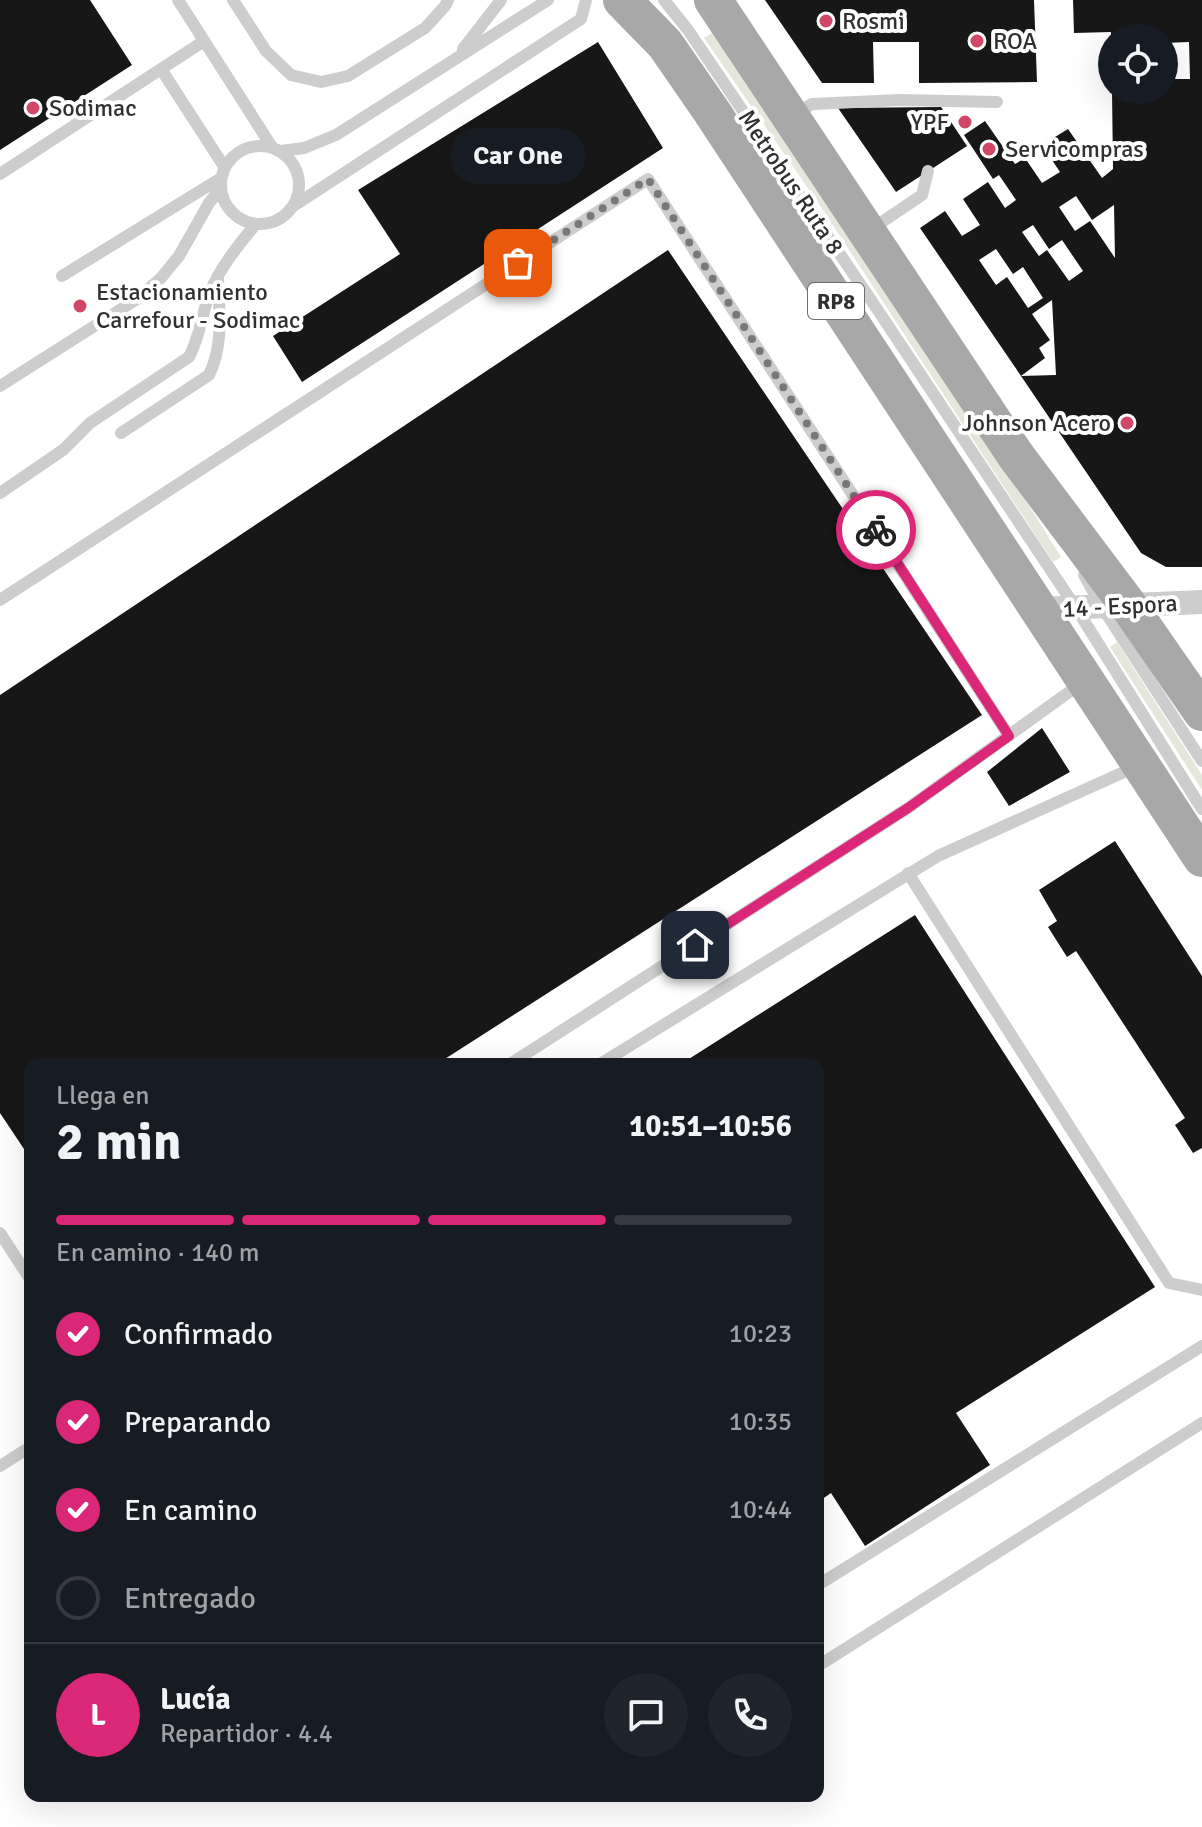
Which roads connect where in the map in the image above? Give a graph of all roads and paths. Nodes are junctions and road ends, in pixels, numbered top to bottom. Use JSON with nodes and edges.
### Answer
{"nodes":[{"id":1,"x":178,"y":0,"type":"edge"},
{"id":2,"x":233,"y":0,"type":"edge"},
{"id":3,"x":448,"y":0,"type":"edge"},
{"id":4,"x":501,"y":0,"type":"edge"},
{"id":5,"x":548,"y":0,"type":"edge"},
{"id":6,"x":586,"y":0,"type":"edge"},
{"id":7,"x":622,"y":0,"type":"edge"},
{"id":8,"x":664,"y":0,"type":"edge"},
{"id":9,"x":713,"y":0,"type":"edge"},
{"id":10,"x":204,"y":41,"type":"junction"},
{"id":11,"x":459,"y":55,"type":"junction"},
{"id":12,"x":161,"y":69,"type":"junction"},
{"id":13,"x":997,"y":102,"type":"dead end"},
{"id":14,"x":791,"y":117,"type":"junction"},
{"id":15,"x":276,"y":149,"type":"junction"},
{"id":16,"x":928,"y":171,"type":"dead end"},
{"id":17,"x":0,"y":174,"type":"edge"},
{"id":18,"x":222,"y":178,"type":"junction"},
{"id":19,"x":295,"y":205,"type":"junction"},
{"id":20,"x":255,"y":225,"type":"junction"},
{"id":21,"x":868,"y":232,"type":"junction"},
{"id":22,"x":218,"y":274,"type":"junction"},
{"id":23,"x":62,"y":276,"type":"dead end"},
{"id":24,"x":0,"y":386,"type":"edge"},
{"id":25,"x":121,"y":433,"type":"dead end"},
{"id":26,"x":1016,"y":456,"type":"junction"},
{"id":27,"x":0,"y":493,"type":"edge"},
{"id":28,"x":1071,"y":552,"type":"dead end"},
{"id":29,"x":1078,"y":566,"type":"dead end"},
{"id":30,"x":0,"y":600,"type":"edge"},
{"id":31,"x":1202,"y":602,"type":"edge"},
{"id":32,"x":1115,"y":606,"type":"junction"},
{"id":33,"x":1057,"y":609,"type":"junction"},
{"id":34,"x":1085,"y":681,"type":"junction"},
{"id":35,"x":1202,"y":712,"type":"edge"},
{"id":36,"x":1009,"y":736,"type":"junction"},
{"id":37,"x":1202,"y":761,"type":"edge"},
{"id":38,"x":1140,"y":764,"type":"junction"},
{"id":39,"x":1202,"y":809,"type":"edge"},
{"id":40,"x":1202,"y":858,"type":"edge"},
{"id":41,"x":908,"y":873,"type":"junction"},
{"id":42,"x":519,"y":1058,"type":"edge"},
{"id":43,"x":610,"y":1058,"type":"edge"},
{"id":44,"x":0,"y":1233,"type":"edge"},
{"id":45,"x":24,"y":1270,"type":"edge"},
{"id":46,"x":1202,"y":1290,"type":"edge"},
{"id":47,"x":1202,"y":1346,"type":"edge"},
{"id":48,"x":1202,"y":1423,"type":"edge"},
{"id":49,"x":24,"y":1451,"type":"edge"},
{"id":50,"x":0,"y":1466,"type":"edge"},
{"id":51,"x":824,"y":1581,"type":"edge"},
{"id":52,"x":824,"y":1662,"type":"edge"}],
"edges":[{"from":1,"to":10,"type":"lane"},
{"from":2,"to":3,"type":"lane"},
{"from":4,"to":11,"type":"lane"},
{"from":5,"to":11,"type":"lane"},
{"from":6,"to":19,"type":"lane"},
{"from":7,"to":33,"type":"main road","number":"RP8"},
{"from":8,"to":33,"type":"lane","name":"Metrobus Ruta 8"},
{"from":9,"to":14,"type":"main road","number":"RP8"},
{"from":10,"to":12,"type":"lane"},
{"from":10,"to":15,"type":"lane"},
{"from":11,"to":15,"type":"lane"},
{"from":12,"to":17,"type":"lane"},
{"from":12,"to":18,"type":"lane"},
{"from":13,"to":14,"type":"lane"},
{"from":14,"to":21,"type":"main road","number":"RP8"},
{"from":15,"to":18,"type":"lane"},
{"from":15,"to":19,"type":"lane"},
{"from":16,"to":21,"type":"lane"},
{"from":18,"to":20,"type":"lane"},
{"from":18,"to":23,"type":"lane"},
{"from":18,"to":24,"type":"lane"},
{"from":19,"to":20,"type":"lane"},
{"from":20,"to":22,"type":"lane"},
{"from":21,"to":26,"type":"main road","number":"RP8"},
{"from":22,"to":25,"type":"lane"},
{"from":22,"to":27,"type":"lane"},
{"from":26,"to":28,"type":"lane"},
{"from":26,"to":32,"type":"main road","number":"RP8"},
{"from":29,"to":32,"type":"lane"},
{"from":30,"to":36,"type":"lane"},
{"from":31,"to":32,"type":"street","name":"14 - Espora"},
{"from":32,"to":33,"type":"street","name":"14 - Espora"},
{"from":32,"to":35,"type":"main road","number":"RP8"},
{"from":32,"to":37,"type":"lane"},
{"from":33,"to":34,"type":"main road","number":"RP8"},
{"from":33,"to":39,"type":"lane","name":"Metrobus Ruta 8"},
{"from":34,"to":36,"type":"lane"},
{"from":34,"to":38,"type":"main road","number":"RP8"},
{"from":36,"to":42,"type":"lane"},
{"from":38,"to":40,"type":"main road","number":"RP8"},
{"from":38,"to":41,"type":"lane"},
{"from":41,"to":43,"type":"lane"},
{"from":41,"to":46,"type":"lane"},
{"from":44,"to":45,"type":"lane"},
{"from":47,"to":51,"type":"lane"},
{"from":48,"to":52,"type":"lane"},
{"from":49,"to":50,"type":"lane"}]}
